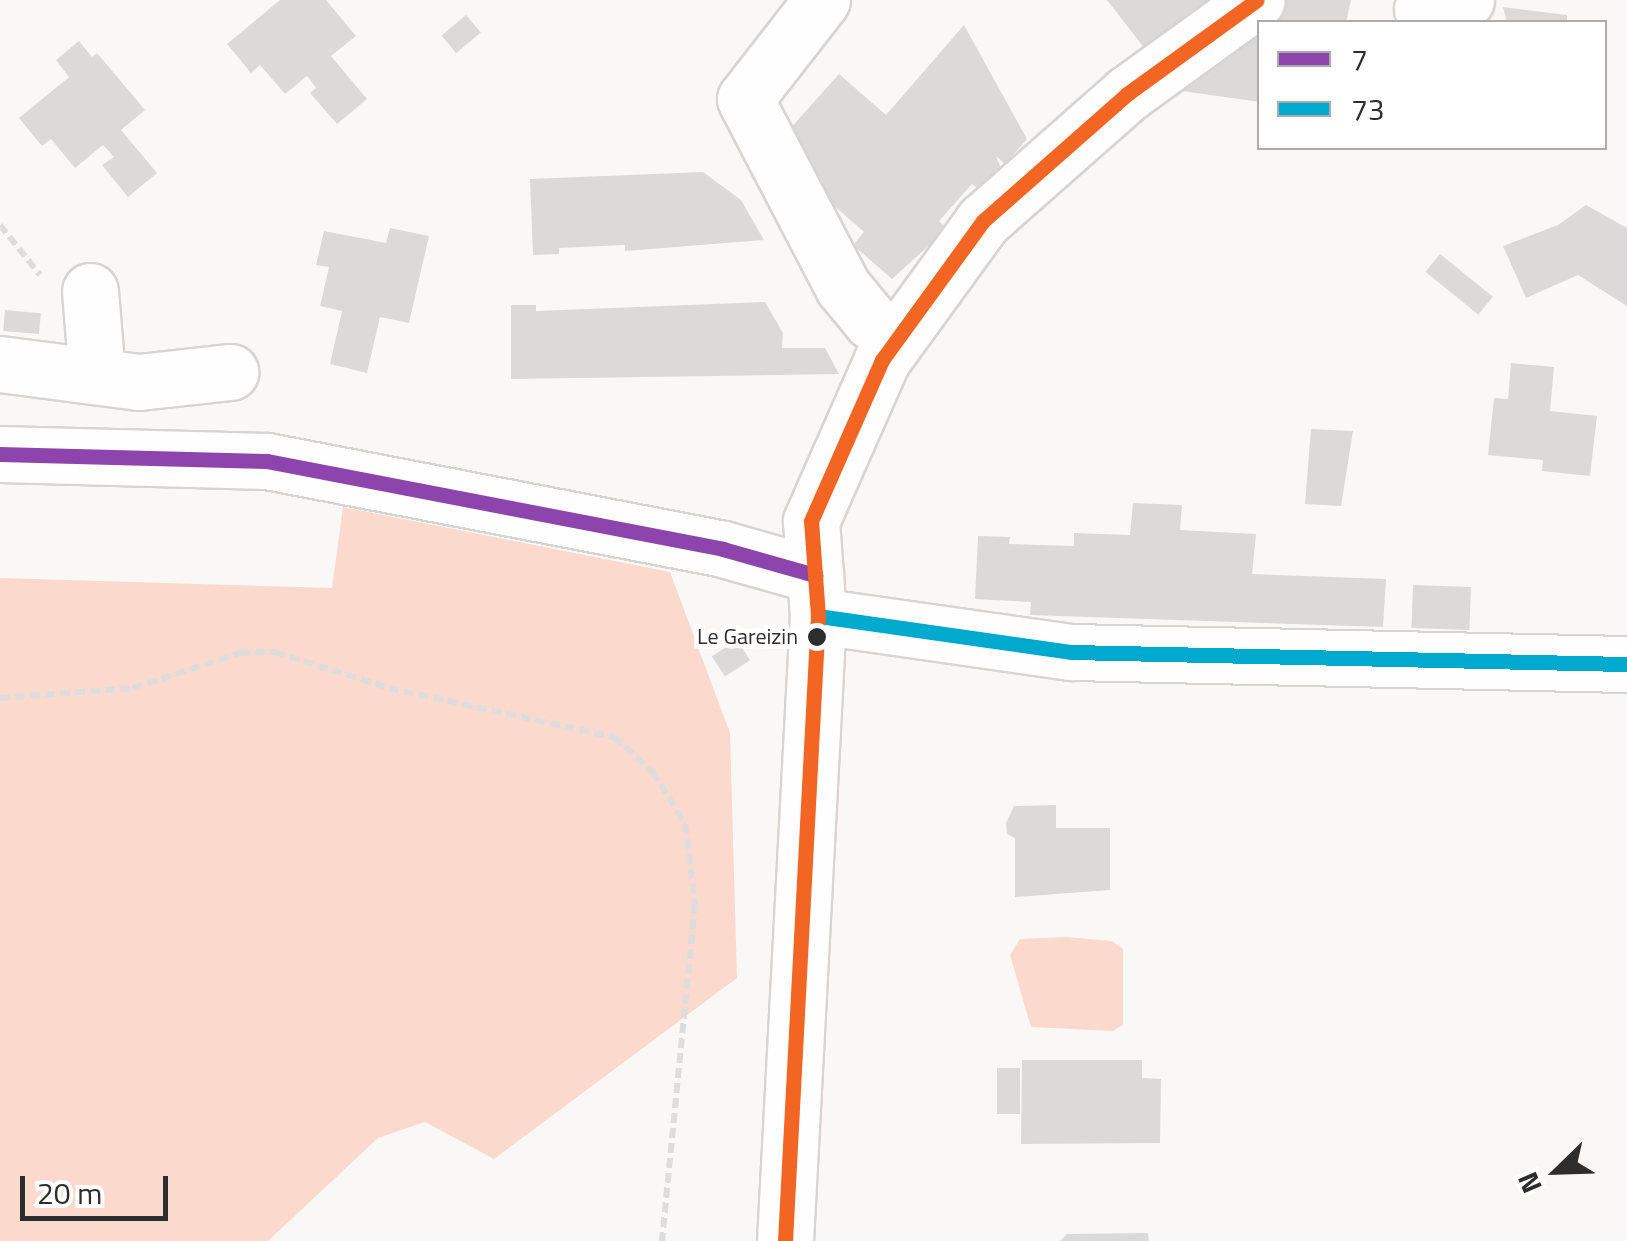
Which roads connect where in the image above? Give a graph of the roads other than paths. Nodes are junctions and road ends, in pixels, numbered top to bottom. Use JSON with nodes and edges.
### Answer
{"nodes":[{"id":1,"x":822,"y":0,"type":"edge"},
{"id":2,"x":1257,"y":0,"type":"edge"},
{"id":3,"x":90,"y":291,"type":"dead end"},
{"id":4,"x":896,"y":337,"type":"junction"},
{"id":5,"x":0,"y":364,"type":"edge"},
{"id":6,"x":230,"y":372,"type":"dead end"},
{"id":7,"x":97,"y":376,"type":"junction"},
{"id":8,"x":0,"y":454,"type":"edge"},
{"id":9,"x":816,"y":595,"type":"junction"},
{"id":10,"x":1627,"y":664,"type":"edge"},
{"id":11,"x":786,"y":1241,"type":"edge"}],
"edges":[{"from":1,"to":4,"type":"street"},
{"from":2,"to":4,"type":"street"},
{"from":3,"to":7,"type":"street"},
{"from":4,"to":9,"type":"street"},
{"from":5,"to":7,"type":"street"},
{"from":6,"to":7,"type":"street"},
{"from":8,"to":9,"type":"street"},
{"from":9,"to":10,"type":"street"},
{"from":9,"to":11,"type":"street"}]}
